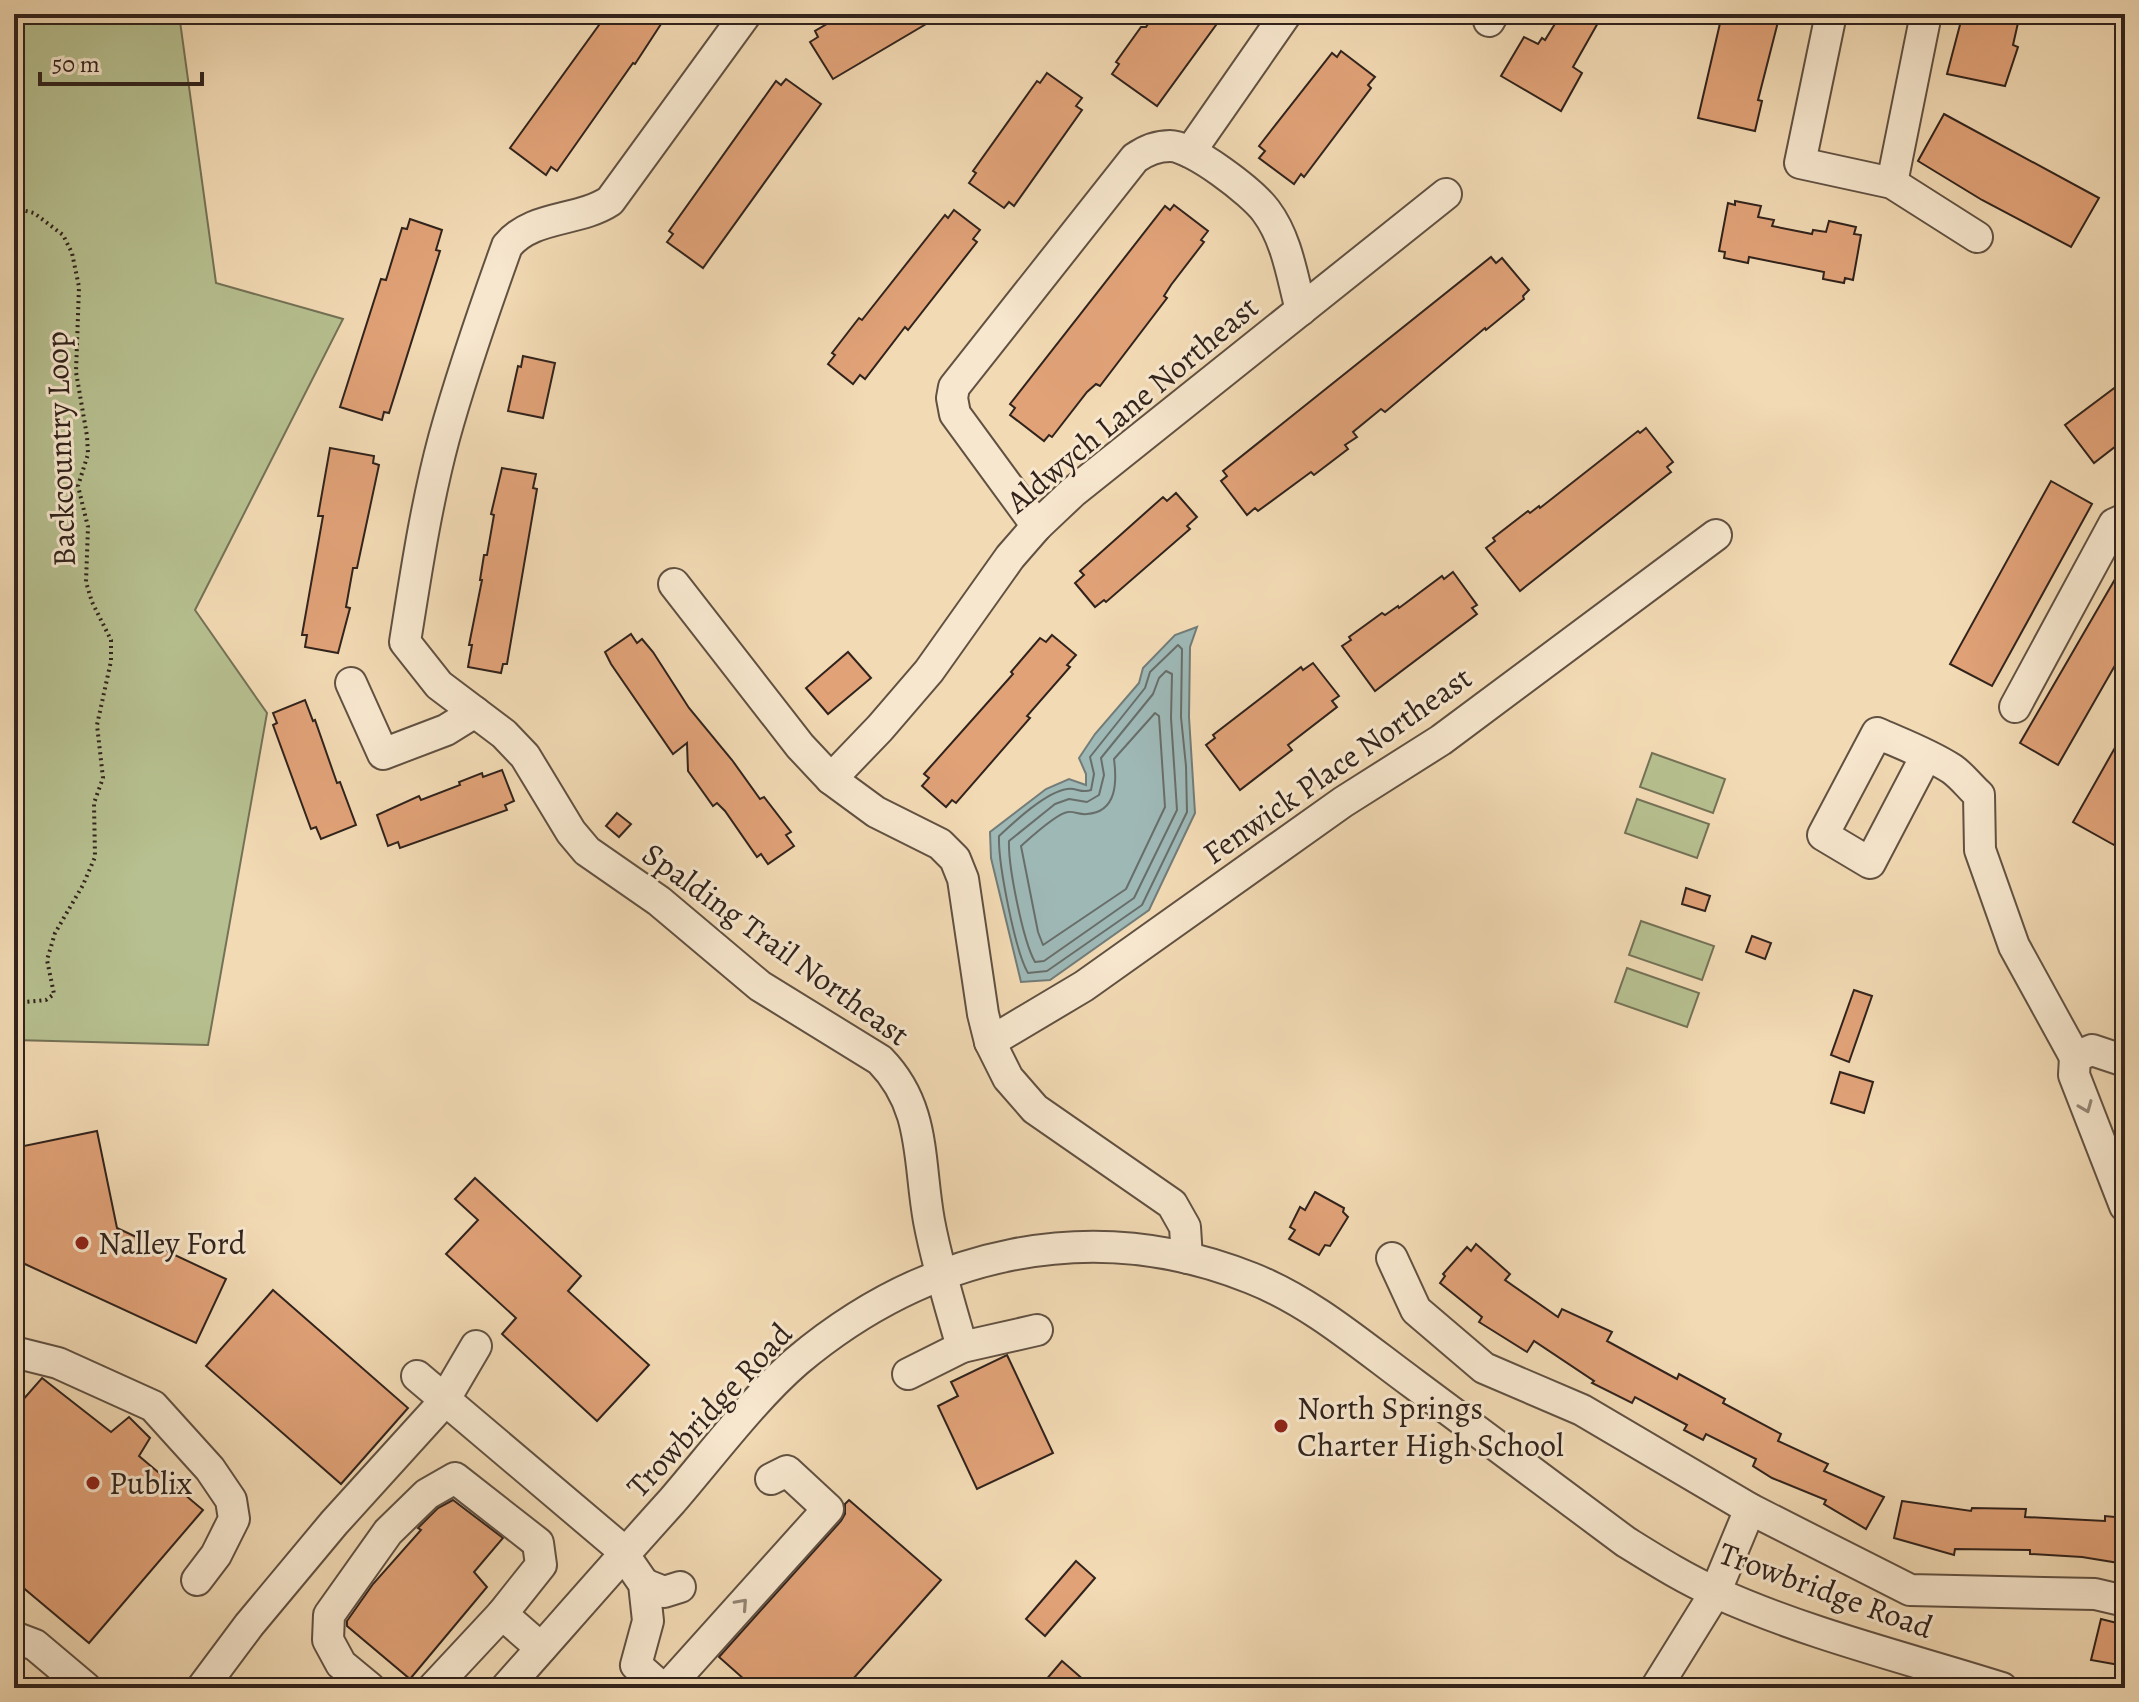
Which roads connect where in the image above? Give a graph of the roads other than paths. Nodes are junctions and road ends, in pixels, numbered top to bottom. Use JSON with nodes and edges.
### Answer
{"nodes":[{"id":1,"x":746,"y":14,"type":"edge"},
{"id":2,"x":1286,"y":14,"type":"edge"},
{"id":3,"x":1831,"y":14,"type":"edge"},
{"id":4,"x":1926,"y":14,"type":"edge"},
{"id":5,"x":1190,"y":152,"type":"junction"},
{"id":6,"x":1892,"y":183,"type":"junction"},
{"id":7,"x":1446,"y":194,"type":"dead end"},
{"id":8,"x":1977,"y":237,"type":"dead end"},
{"id":9,"x":1301,"y":310,"type":"junction"},
{"id":10,"x":2125,"y":519,"type":"edge"},
{"id":11,"x":1037,"y":526,"type":"junction"},
{"id":12,"x":1716,"y":535,"type":"dead end"},
{"id":13,"x":674,"y":584,"type":"dead end"},
{"id":14,"x":351,"y":683,"type":"dead end"},
{"id":15,"x":2015,"y":707,"type":"dead end"},
{"id":16,"x":475,"y":712,"type":"junction"},
{"id":17,"x":1926,"y":756,"type":"dead end"},
{"id":18,"x":831,"y":779,"type":"junction"},
{"id":19,"x":990,"y":1042,"type":"junction"},
{"id":20,"x":2075,"y":1057,"type":"junction"},
{"id":21,"x":2125,"y":1061,"type":"edge"},
{"id":22,"x":2125,"y":1206,"type":"edge"},
{"id":23,"x":1187,"y":1258,"type":"junction"},
{"id":24,"x":1392,"y":1258,"type":"dead end"},
{"id":25,"x":942,"y":1273,"type":"junction"},
{"id":26,"x":1037,"y":1330,"type":"dead end"},
{"id":27,"x":476,"y":1346,"type":"dead end"},
{"id":28,"x":962,"y":1347,"type":"junction"},
{"id":29,"x":14,"y":1352,"type":"edge"},
{"id":30,"x":908,"y":1374,"type":"dead end"},
{"id":31,"x":417,"y":1376,"type":"dead end"},
{"id":32,"x":445,"y":1399,"type":"junction"},
{"id":33,"x":771,"y":1479,"type":"dead end"},
{"id":34,"x":1750,"y":1509,"type":"junction"},
{"id":35,"x":625,"y":1554,"type":"junction"},
{"id":36,"x":197,"y":1580,"type":"dead end"},
{"id":37,"x":644,"y":1584,"type":"junction"},
{"id":38,"x":680,"y":1587,"type":"dead end"},
{"id":39,"x":1715,"y":1593,"type":"junction"},
{"id":40,"x":2125,"y":1601,"type":"edge"},
{"id":41,"x":502,"y":1614,"type":"junction"},
{"id":42,"x":14,"y":1637,"type":"edge"},
{"id":43,"x":541,"y":1648,"type":"junction"},
{"id":44,"x":86,"y":1688,"type":"edge"},
{"id":45,"x":202,"y":1688,"type":"edge"},
{"id":46,"x":370,"y":1688,"type":"edge"},
{"id":47,"x":433,"y":1688,"type":"edge"},
{"id":48,"x":506,"y":1688,"type":"edge"},
{"id":49,"x":664,"y":1688,"type":"edge"},
{"id":50,"x":1656,"y":1688,"type":"edge"},
{"id":51,"x":2002,"y":1688,"type":"edge"}],
"edges":[{"from":1,"to":16,"type":"street","name":"Spalding Trail Northeast"},
{"from":2,"to":5,"type":"street"},
{"from":3,"to":6,"type":"street"},
{"from":4,"to":6,"type":"street"},
{"from":5,"to":9,"type":"street","name":"Aldwych Lane Northeast"},
{"from":5,"to":11,"type":"street"},
{"from":6,"to":8,"type":"street"},
{"from":7,"to":9,"type":"street","name":"Aldwych Lane Northeast"},
{"from":9,"to":11,"type":"street","name":"Aldwych Lane Northeast"},
{"from":10,"to":15,"type":"street"},
{"from":11,"to":18,"type":"street","name":"Aldwych Lane Northeast"},
{"from":12,"to":19,"type":"street","name":"Fenwick Place Northeast"},
{"from":13,"to":18,"type":"street"},
{"from":14,"to":16,"type":"street"},
{"from":16,"to":25,"type":"street","name":"Spalding Trail Northeast"},
{"from":17,"to":20,"type":"street"},
{"from":18,"to":19,"type":"street"},
{"from":19,"to":23,"type":"street"},
{"from":20,"to":21,"type":"street"},
{"from":20,"to":22,"type":"street","one_way":true},
{"from":23,"to":25,"type":"street","name":"Trowbridge Road"},
{"from":23,"to":39,"type":"street","name":"Trowbridge Road"},
{"from":24,"to":34,"type":"street"},
{"from":25,"to":28,"type":"street","name":"Spalding Trail Northeast"},
{"from":25,"to":35,"type":"street","name":"Trowbridge Road"},
{"from":26,"to":28,"type":"street"},
{"from":27,"to":32,"type":"street"},
{"from":28,"to":30,"type":"street"},
{"from":29,"to":36,"type":"street"},
{"from":31,"to":32,"type":"street"},
{"from":32,"to":35,"type":"street"},
{"from":32,"to":45,"type":"street"},
{"from":49,"to":33,"type":"street","one_way":true},
{"from":34,"to":39,"type":"street"},
{"from":34,"to":40,"type":"street"},
{"from":35,"to":37,"type":"street"},
{"from":35,"to":43,"type":"street","name":"Trowbridge Road"},
{"from":37,"to":38,"type":"street"},
{"from":37,"to":49,"type":"street"},
{"from":39,"to":50,"type":"street"},
{"from":39,"to":51,"type":"street","name":"Trowbridge Road"},
{"from":41,"to":43,"type":"street"},
{"from":41,"to":46,"type":"street"},
{"from":41,"to":47,"type":"street"},
{"from":42,"to":44,"type":"street"},
{"from":43,"to":48,"type":"street","name":"Trowbridge Road"}]}
